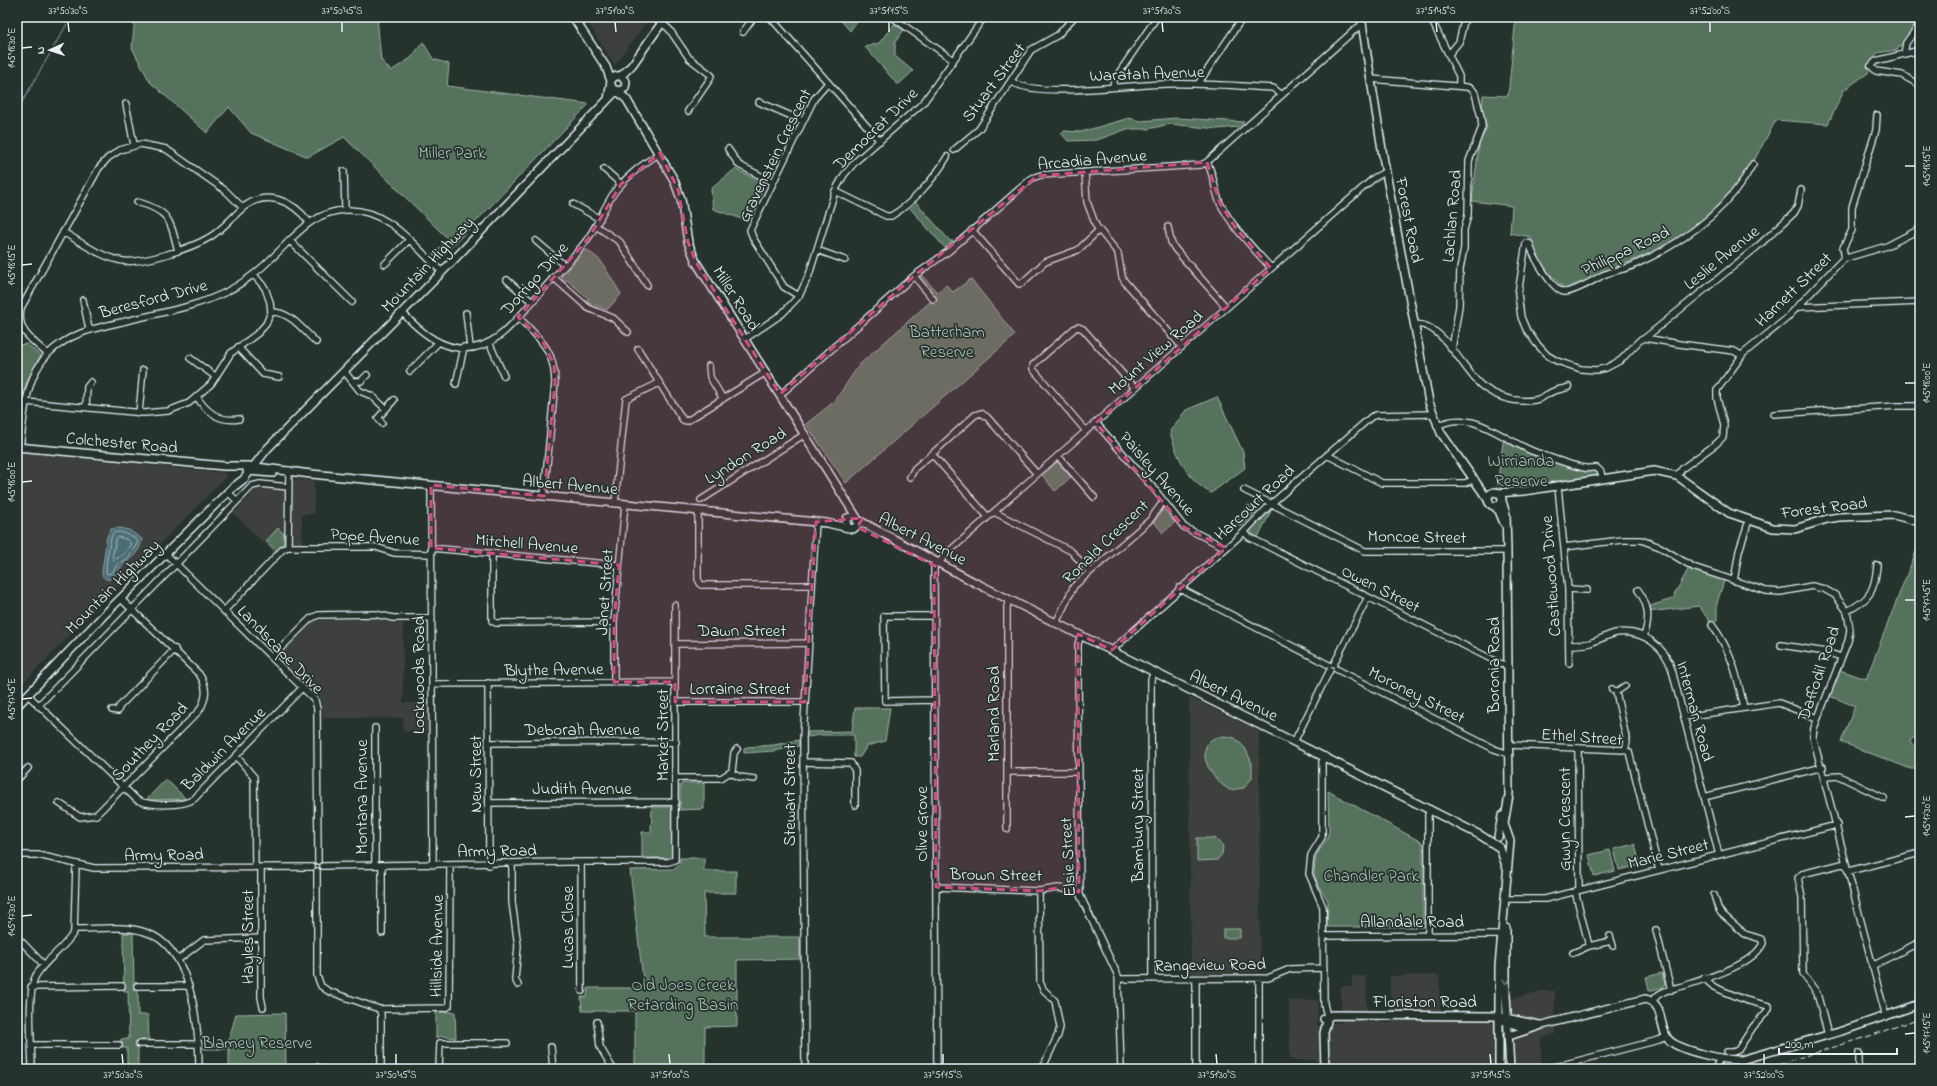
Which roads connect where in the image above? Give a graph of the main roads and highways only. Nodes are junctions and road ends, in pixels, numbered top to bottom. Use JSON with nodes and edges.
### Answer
{"nodes":[{"id":1,"x":573,"y":17,"type":"edge"},
{"id":2,"x":666,"y":17,"type":"edge"},
{"id":3,"x":1361,"y":17,"type":"edge"},
{"id":4,"x":606,"y":67,"type":"junction"},
{"id":5,"x":622,"y":77,"type":"junction"},
{"id":6,"x":611,"y":83,"type":"junction"},
{"id":7,"x":620,"y":90,"type":"junction"},
{"id":8,"x":608,"y":99,"type":"junction"},
{"id":9,"x":19,"y":447,"type":"edge"},
{"id":10,"x":266,"y":451,"type":"junction"},
{"id":11,"x":270,"y":468,"type":"junction"},
{"id":12,"x":249,"y":469,"type":"junction"},
{"id":13,"x":288,"y":472,"type":"junction"},
{"id":14,"x":1475,"y":479,"type":"junction"},
{"id":15,"x":1524,"y":491,"type":"junction"},
{"id":16,"x":1496,"y":493,"type":"junction"},
{"id":17,"x":1502,"y":501,"type":"junction"},
{"id":18,"x":848,"y":502,"type":"junction"},
{"id":19,"x":1491,"y":503,"type":"junction"},
{"id":20,"x":848,"y":521,"type":"junction"},
{"id":21,"x":857,"y":522,"type":"junction"},
{"id":22,"x":1920,"y":522,"type":"edge"},
{"id":23,"x":1506,"y":529,"type":"junction"},
{"id":24,"x":17,"y":706,"type":"edge"},
{"id":25,"x":1508,"y":801,"type":"junction"},
{"id":26,"x":1508,"y":837,"type":"junction"},
{"id":27,"x":1498,"y":842,"type":"junction"},
{"id":28,"x":1509,"y":845,"type":"junction"},
{"id":29,"x":1507,"y":869,"type":"junction"},
{"id":30,"x":1504,"y":900,"type":"junction"},
{"id":31,"x":1920,"y":1004,"type":"edge"},
{"id":32,"x":1498,"y":1017,"type":"junction"},
{"id":33,"x":1509,"y":1020,"type":"junction"},
{"id":34,"x":1542,"y":1025,"type":"junction"},
{"id":35,"x":1531,"y":1029,"type":"junction"},
{"id":36,"x":1509,"y":1036,"type":"junction"},
{"id":37,"x":1499,"y":1046,"type":"junction"},
{"id":38,"x":1510,"y":1046,"type":"junction"},
{"id":39,"x":1510,"y":1058,"type":"junction"},
{"id":40,"x":1325,"y":1069,"type":"edge"},
{"id":41,"x":1499,"y":1069,"type":"edge"},
{"id":42,"x":1507,"y":1069,"type":"edge"},
{"id":43,"x":1510,"y":1069,"type":"edge"}],
"edges":[{"from":1,"to":4,"type":"main road"},
{"from":2,"to":5,"type":"main road"},
{"from":3,"to":14,"type":"main road","name":"Forest Road"},
{"from":4,"to":5,"type":"main road"},
{"from":4,"to":6,"type":"main road"},
{"from":5,"to":6,"type":"main road"},
{"from":5,"to":7,"type":"main road","name":"Miller Road"},
{"from":6,"to":7,"type":"main road"},
{"from":6,"to":8,"type":"main road"},
{"from":7,"to":8,"type":"main road","name":"Mountain Highway"},
{"from":7,"to":18,"type":"main road","name":"Miller Road"},
{"from":8,"to":10,"type":"main road","name":"Mountain Highway"},
{"from":9,"to":12,"type":"main road","name":"Colchester Road"},
{"from":10,"to":11,"type":"main road"},
{"from":10,"to":12,"type":"main road","name":"Mountain Highway"},
{"from":11,"to":12,"type":"main road","name":"Albert Avenue"},
{"from":11,"to":13,"type":"main road","name":"Albert Avenue"},
{"from":12,"to":13,"type":"main road","name":"Albert Avenue"},
{"from":12,"to":24,"type":"main road","name":"Mountain Highway"},
{"from":13,"to":20,"type":"main road","name":"Albert Avenue"},
{"from":14,"to":16,"type":"main road","name":"Forest Road"},
{"from":14,"to":19,"type":"main road","name":"Forest Road"},
{"from":15,"to":16,"type":"main road","name":"Forest Road"},
{"from":15,"to":17,"type":"main road","name":"Forest Road"},
{"from":15,"to":22,"type":"main road","name":"Forest Road"},
{"from":16,"to":17,"type":"main road"},
{"from":16,"to":19,"type":"main road"},
{"from":17,"to":19,"type":"main road"},
{"from":17,"to":23,"type":"main road","name":"Boronia Road"},
{"from":18,"to":20,"type":"main road","name":"Miller Road"},
{"from":18,"to":21,"type":"main road","name":"Miller Road"},
{"from":19,"to":23,"type":"main road","name":"Boronia Road"},
{"from":20,"to":21,"type":"main road"},
{"from":20,"to":21,"type":"main road"},
{"from":21,"to":27,"type":"main road","name":"Albert Avenue"},
{"from":23,"to":25,"type":"main road","name":"Boronia Road"},
{"from":25,"to":26,"type":"main road","name":"Boronia Road"},
{"from":25,"to":27,"type":"main road","name":"Boronia Road"},
{"from":26,"to":27,"type":"main road"},
{"from":26,"to":28,"type":"main road"},
{"from":27,"to":28,"type":"main road"},
{"from":27,"to":29,"type":"main road","name":"Boronia Road"},
{"from":28,"to":29,"type":"main road","name":"Boronia Road"},
{"from":29,"to":30,"type":"main road","name":"Boronia Road"},
{"from":30,"to":32,"type":"main road","name":"Boronia Road"},
{"from":30,"to":33,"type":"main road","name":"Boronia Road","one_way":true},
{"from":31,"to":34,"type":"main road"},
{"from":32,"to":33,"type":"main road","name":"Floriston Road"},
{"from":32,"to":37,"type":"main road","name":"Boronia Road"},
{"from":32,"to":40,"type":"main road","name":"Floriston Road"},
{"from":33,"to":34,"type":"main road"},
{"from":33,"to":35,"type":"main road"},
{"from":33,"to":36,"type":"main road","name":"Boronia Road"},
{"from":34,"to":35,"type":"main road"},
{"from":35,"to":36,"type":"main road"},
{"from":36,"to":38,"type":"main road","name":"Boronia Road"},
{"from":37,"to":38,"type":"main road"},
{"from":37,"to":41,"type":"main road","name":"Boronia Road"},
{"from":38,"to":39,"type":"main road","name":"Boronia Road"},
{"from":39,"to":42,"type":"main road"},
{"from":39,"to":43,"type":"main road","name":"Boronia Road"}]}
